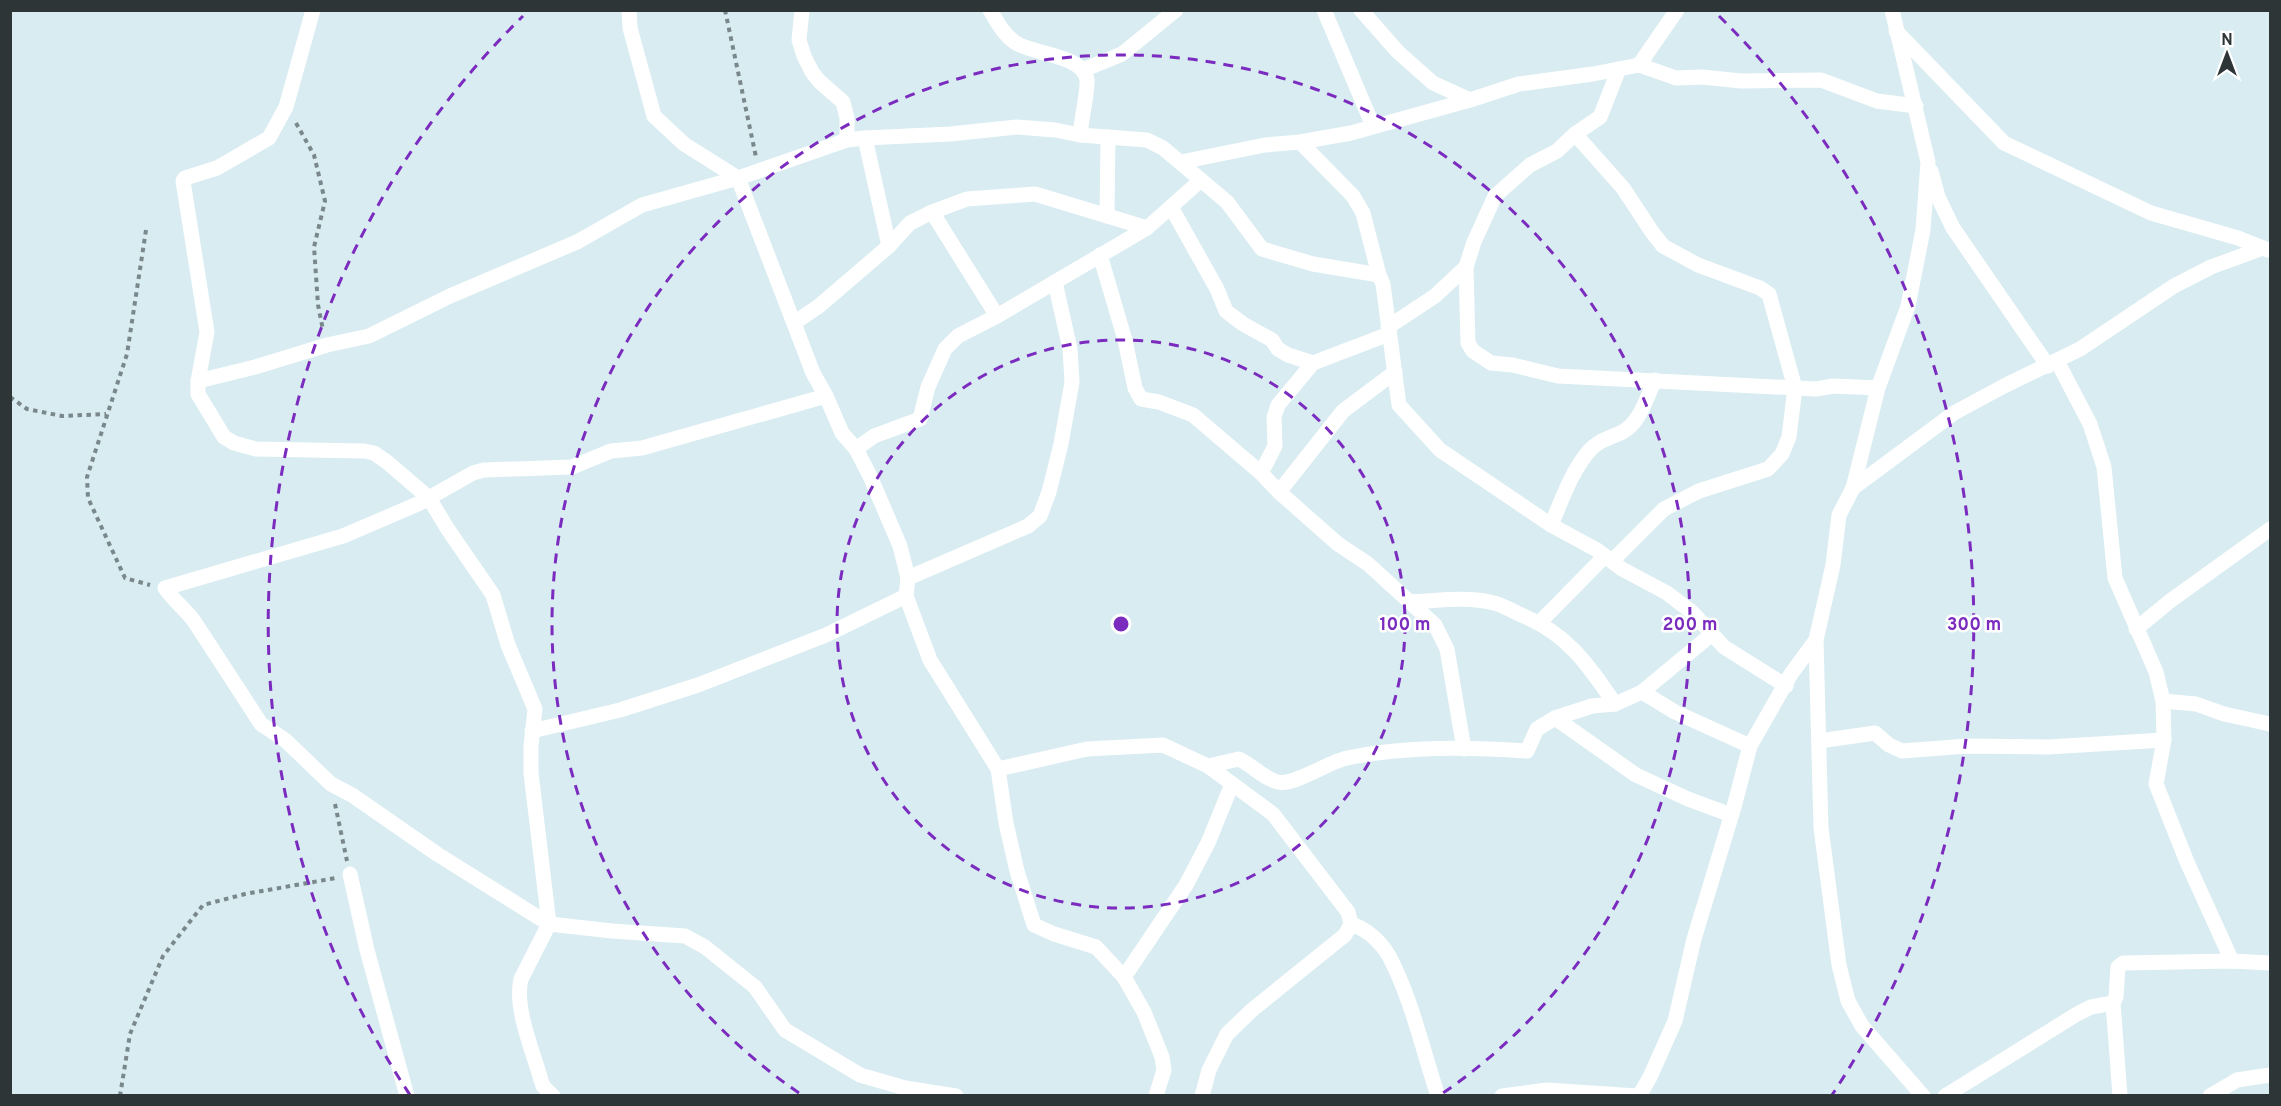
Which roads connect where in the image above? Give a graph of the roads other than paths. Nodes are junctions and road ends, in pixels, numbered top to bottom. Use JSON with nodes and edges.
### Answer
{"nodes":[{"id":1,"x":313,"y":10,"type":"edge"},
{"id":2,"x":629,"y":10,"type":"edge"},
{"id":3,"x":802,"y":10,"type":"edge"},
{"id":4,"x":990,"y":10,"type":"edge"},
{"id":5,"x":1176,"y":10,"type":"edge"},
{"id":6,"x":1324,"y":10,"type":"edge"},
{"id":7,"x":1361,"y":10,"type":"edge"},
{"id":8,"x":1677,"y":10,"type":"edge"},
{"id":9,"x":1892,"y":10,"type":"edge"},
{"id":10,"x":1896,"y":30,"type":"junction"},
{"id":11,"x":1639,"y":65,"type":"junction"},
{"id":12,"x":1619,"y":69,"type":"junction"},
{"id":13,"x":1083,"y":70,"type":"junction"},
{"id":14,"x":1470,"y":100,"type":"junction"},
{"id":15,"x":1916,"y":106,"type":"junction"},
{"id":16,"x":1373,"y":126,"type":"junction"},
{"id":17,"x":1575,"y":134,"type":"junction"},
{"id":18,"x":1080,"y":135,"type":"junction"},
{"id":19,"x":1108,"y":137,"type":"junction"},
{"id":20,"x":865,"y":138,"type":"junction"},
{"id":21,"x":847,"y":141,"type":"junction"},
{"id":22,"x":1300,"y":142,"type":"junction"},
{"id":23,"x":1181,"y":162,"type":"junction"},
{"id":24,"x":1928,"y":162,"type":"junction"},
{"id":25,"x":738,"y":178,"type":"junction"},
{"id":26,"x":1201,"y":180,"type":"junction"},
{"id":27,"x":1171,"y":207,"type":"junction"},
{"id":28,"x":932,"y":212,"type":"junction"},
{"id":29,"x":1107,"y":216,"type":"junction"},
{"id":30,"x":1147,"y":228,"type":"junction"},
{"id":31,"x":889,"y":246,"type":"junction"},
{"id":32,"x":2267,"y":250,"type":"edge"},
{"id":33,"x":1100,"y":255,"type":"junction"},
{"id":34,"x":1466,"y":267,"type":"junction"},
{"id":35,"x":1379,"y":275,"type":"junction"},
{"id":36,"x":1055,"y":282,"type":"junction"},
{"id":37,"x":997,"y":316,"type":"junction"},
{"id":38,"x":794,"y":323,"type":"junction"},
{"id":39,"x":1389,"y":331,"type":"junction"},
{"id":40,"x":1313,"y":363,"type":"junction"},
{"id":41,"x":2052,"y":364,"type":"junction"},
{"id":42,"x":1395,"y":372,"type":"junction"},
{"id":43,"x":1655,"y":380,"type":"junction"},
{"id":44,"x":198,"y":381,"type":"junction"},
{"id":45,"x":1795,"y":388,"type":"junction"},
{"id":46,"x":1878,"y":388,"type":"junction"},
{"id":47,"x":826,"y":396,"type":"junction"},
{"id":48,"x":856,"y":449,"type":"junction"},
{"id":49,"x":1262,"y":473,"type":"junction"},
{"id":50,"x":1853,"y":488,"type":"junction"},
{"id":51,"x":1279,"y":492,"type":"junction"},
{"id":52,"x":429,"y":498,"type":"junction"},
{"id":53,"x":1551,"y":525,"type":"junction"},
{"id":54,"x":2271,"y":529,"type":"edge"},
{"id":55,"x":1609,"y":559,"type":"junction"},
{"id":56,"x":908,"y":578,"type":"junction"},
{"id":57,"x":906,"y":596,"type":"junction"},
{"id":58,"x":1410,"y":602,"type":"junction"},
{"id":59,"x":1540,"y":622,"type":"junction"},
{"id":60,"x":2136,"y":629,"type":"junction"},
{"id":61,"x":1712,"y":634,"type":"junction"},
{"id":62,"x":1816,"y":640,"type":"junction"},
{"id":63,"x":1786,"y":686,"type":"junction"},
{"id":64,"x":1642,"y":692,"type":"junction"},
{"id":65,"x":2163,"y":701,"type":"junction"},
{"id":66,"x":1615,"y":704,"type":"junction"},
{"id":67,"x":1556,"y":718,"type":"junction"},
{"id":68,"x":2271,"y":724,"type":"edge"},
{"id":69,"x":532,"y":731,"type":"junction"},
{"id":70,"x":2164,"y":740,"type":"junction"},
{"id":71,"x":1819,"y":741,"type":"junction"},
{"id":72,"x":1750,"y":746,"type":"junction"},
{"id":73,"x":1464,"y":749,"type":"junction"},
{"id":74,"x":1208,"y":766,"type":"junction"},
{"id":75,"x":998,"y":769,"type":"junction"},
{"id":76,"x":1232,"y":784,"type":"junction"},
{"id":77,"x":1731,"y":815,"type":"junction"},
{"id":78,"x":350,"y":874,"type":"road end"},
{"id":79,"x":549,"y":924,"type":"junction"},
{"id":80,"x":1351,"y":924,"type":"junction"},
{"id":81,"x":2232,"y":961,"type":"junction"},
{"id":82,"x":2271,"y":963,"type":"edge"},
{"id":83,"x":1124,"y":977,"type":"junction"},
{"id":84,"x":2113,"y":1003,"type":"junction"},
{"id":85,"x":2271,"y":1075,"type":"edge"},
{"id":86,"x":407,"y":1095,"type":"edge"},
{"id":87,"x":553,"y":1095,"type":"edge"},
{"id":88,"x":956,"y":1095,"type":"edge"},
{"id":89,"x":1156,"y":1095,"type":"edge"},
{"id":90,"x":1202,"y":1095,"type":"edge"},
{"id":91,"x":1438,"y":1095,"type":"edge"},
{"id":92,"x":1502,"y":1095,"type":"edge"},
{"id":93,"x":1638,"y":1095,"type":"edge"},
{"id":94,"x":1923,"y":1095,"type":"edge"},
{"id":95,"x":1945,"y":1095,"type":"edge"},
{"id":96,"x":2120,"y":1095,"type":"edge"},
{"id":97,"x":2210,"y":1095,"type":"edge"}],
"edges":[{"from":1,"to":44,"type":"street"},
{"from":2,"to":25,"type":"street"},
{"from":3,"to":21,"type":"street"},
{"from":4,"to":13,"type":"street"},
{"from":5,"to":13,"type":"street"},
{"from":6,"to":16,"type":"street"},
{"from":7,"to":14,"type":"street"},
{"from":8,"to":11,"type":"street"},
{"from":9,"to":10,"type":"street"},
{"from":10,"to":15,"type":"street"},
{"from":10,"to":32,"type":"street"},
{"from":11,"to":12,"type":"street"},
{"from":11,"to":15,"type":"street"},
{"from":12,"to":14,"type":"street"},
{"from":12,"to":17,"type":"street"},
{"from":13,"to":18,"type":"street"},
{"from":14,"to":16,"type":"street"},
{"from":15,"to":24,"type":"street"},
{"from":16,"to":22,"type":"street"},
{"from":17,"to":34,"type":"street"},
{"from":17,"to":45,"type":"street"},
{"from":18,"to":19,"type":"street"},
{"from":18,"to":20,"type":"street"},
{"from":19,"to":23,"type":"street"},
{"from":19,"to":29,"type":"street"},
{"from":20,"to":21,"type":"street"},
{"from":20,"to":31,"type":"street"},
{"from":21,"to":25,"type":"street"},
{"from":22,"to":23,"type":"street"},
{"from":22,"to":35,"type":"street"},
{"from":23,"to":26,"type":"street"},
{"from":24,"to":41,"type":"street"},
{"from":24,"to":46,"type":"street"},
{"from":25,"to":38,"type":"street"},
{"from":25,"to":44,"type":"street"},
{"from":26,"to":27,"type":"street"},
{"from":26,"to":35,"type":"street"},
{"from":27,"to":30,"type":"street"},
{"from":27,"to":40,"type":"street"},
{"from":28,"to":29,"type":"street"},
{"from":28,"to":31,"type":"street"},
{"from":28,"to":37,"type":"street"},
{"from":29,"to":30,"type":"street"},
{"from":30,"to":33,"type":"street"},
{"from":31,"to":38,"type":"street"},
{"from":32,"to":41,"type":"street"},
{"from":33,"to":36,"type":"street"},
{"from":33,"to":49,"type":"street"},
{"from":34,"to":39,"type":"street"},
{"from":34,"to":43,"type":"street"},
{"from":35,"to":39,"type":"street"},
{"from":36,"to":37,"type":"street"},
{"from":36,"to":56,"type":"street"},
{"from":37,"to":48,"type":"street"},
{"from":38,"to":47,"type":"street"},
{"from":39,"to":40,"type":"street"},
{"from":39,"to":42,"type":"street"},
{"from":40,"to":49,"type":"street"},
{"from":41,"to":50,"type":"street"},
{"from":41,"to":60,"type":"street"},
{"from":42,"to":51,"type":"street"},
{"from":42,"to":53,"type":"street"},
{"from":43,"to":45,"type":"street"},
{"from":43,"to":53,"type":"street"},
{"from":44,"to":52,"type":"street"},
{"from":45,"to":46,"type":"street"},
{"from":45,"to":55,"type":"street"},
{"from":46,"to":50,"type":"street"},
{"from":47,"to":48,"type":"street"},
{"from":47,"to":52,"type":"street"},
{"from":48,"to":56,"type":"street"},
{"from":49,"to":51,"type":"street"},
{"from":50,"to":62,"type":"street"},
{"from":51,"to":58,"type":"street"},
{"from":52,"to":69,"type":"street"},
{"from":52,"to":79,"type":"street"},
{"from":53,"to":55,"type":"street"},
{"from":54,"to":60,"type":"street"},
{"from":55,"to":59,"type":"street"},
{"from":55,"to":61,"type":"street"},
{"from":56,"to":57,"type":"street"},
{"from":57,"to":69,"type":"street"},
{"from":57,"to":75,"type":"street"},
{"from":58,"to":59,"type":"street"},
{"from":58,"to":73,"type":"street"},
{"from":59,"to":66,"type":"street"},
{"from":60,"to":65,"type":"street"},
{"from":61,"to":63,"type":"street"},
{"from":61,"to":64,"type":"street"},
{"from":62,"to":63,"type":"street"},
{"from":62,"to":71,"type":"street"},
{"from":63,"to":72,"type":"street"},
{"from":64,"to":66,"type":"street"},
{"from":64,"to":72,"type":"street"},
{"from":65,"to":68,"type":"street"},
{"from":65,"to":70,"type":"street"},
{"from":66,"to":67,"type":"street"},
{"from":67,"to":73,"type":"street"},
{"from":67,"to":77,"type":"street"},
{"from":69,"to":79,"type":"street"},
{"from":70,"to":71,"type":"street"},
{"from":70,"to":81,"type":"street"},
{"from":71,"to":94,"type":"street"},
{"from":72,"to":77,"type":"street"},
{"from":73,"to":74,"type":"street"},
{"from":74,"to":75,"type":"street"},
{"from":74,"to":76,"type":"street"},
{"from":75,"to":83,"type":"street"},
{"from":76,"to":80,"type":"street"},
{"from":76,"to":83,"type":"street"},
{"from":77,"to":93,"type":"street"},
{"from":78,"to":86,"type":"street"},
{"from":79,"to":87,"type":"street"},
{"from":79,"to":88,"type":"street"},
{"from":80,"to":90,"type":"street"},
{"from":80,"to":91,"type":"street"},
{"from":81,"to":82,"type":"street"},
{"from":81,"to":84,"type":"street"},
{"from":83,"to":89,"type":"street"},
{"from":84,"to":95,"type":"street"},
{"from":84,"to":96,"type":"street"},
{"from":85,"to":97,"type":"street"},
{"from":92,"to":93,"type":"street"}]}
